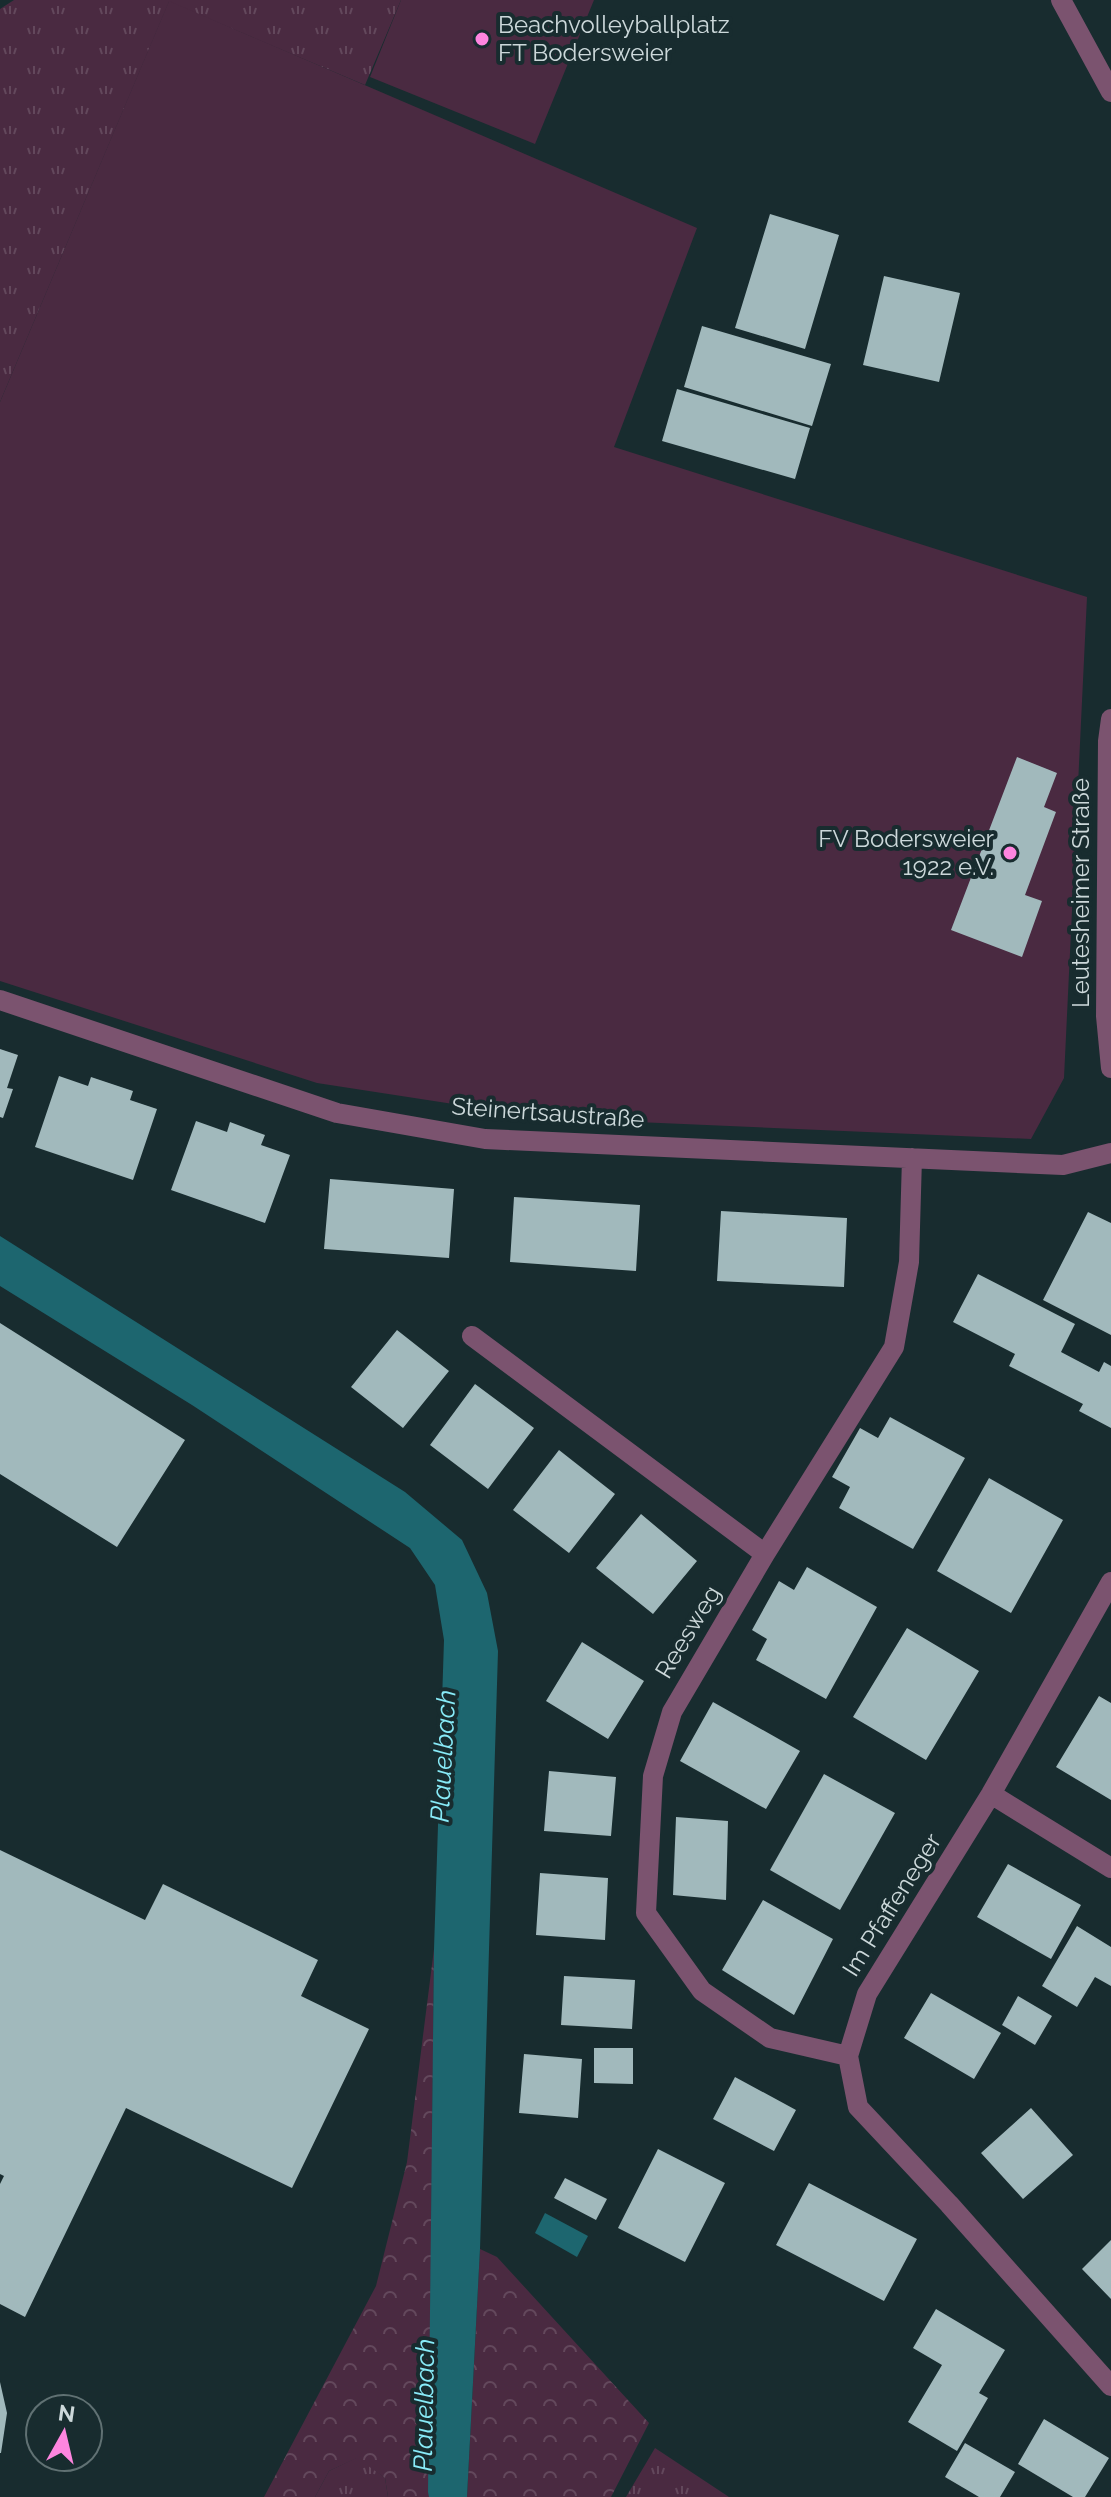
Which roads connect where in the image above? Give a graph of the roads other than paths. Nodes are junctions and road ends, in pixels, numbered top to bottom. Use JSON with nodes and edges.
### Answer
{"nodes":[{"id":1,"x":1061,"y":0,"type":"edge"},
{"id":2,"x":1111,"y":92,"type":"edge"},
{"id":3,"x":1111,"y":719,"type":"edge"},
{"id":4,"x":0,"y":1000,"type":"edge"},
{"id":5,"x":1111,"y":1068,"type":"edge"},
{"id":6,"x":1111,"y":1153,"type":"edge"},
{"id":7,"x":912,"y":1158,"type":"junction"},
{"id":8,"x":472,"y":1336,"type":"dead end"},
{"id":9,"x":765,"y":1554,"type":"junction"},
{"id":10,"x":1111,"y":1582,"type":"edge"},
{"id":11,"x":991,"y":1794,"type":"junction"},
{"id":12,"x":1111,"y":1868,"type":"edge"},
{"id":13,"x":848,"y":2056,"type":"junction"},
{"id":14,"x":1111,"y":2386,"type":"edge"}],
"edges":[{"from":1,"to":2,"type":"street"},
{"from":3,"to":5,"type":"street","name":"Leutesheimer Straße"},
{"from":4,"to":7,"type":"street","name":"Steinertsaustraße"},
{"from":6,"to":7,"type":"street","name":"Steinertsaustraße"},
{"from":7,"to":9,"type":"street","name":"Reesweg"},
{"from":8,"to":9,"type":"street"},
{"from":9,"to":13,"type":"street","name":"Reesweg"},
{"from":10,"to":11,"type":"street","name":"Im Pfaffeneger"},
{"from":11,"to":12,"type":"street"},
{"from":11,"to":13,"type":"street","name":"Im Pfaffeneger"},
{"from":13,"to":14,"type":"street","name":"Im Pfaffeneger"}]}
